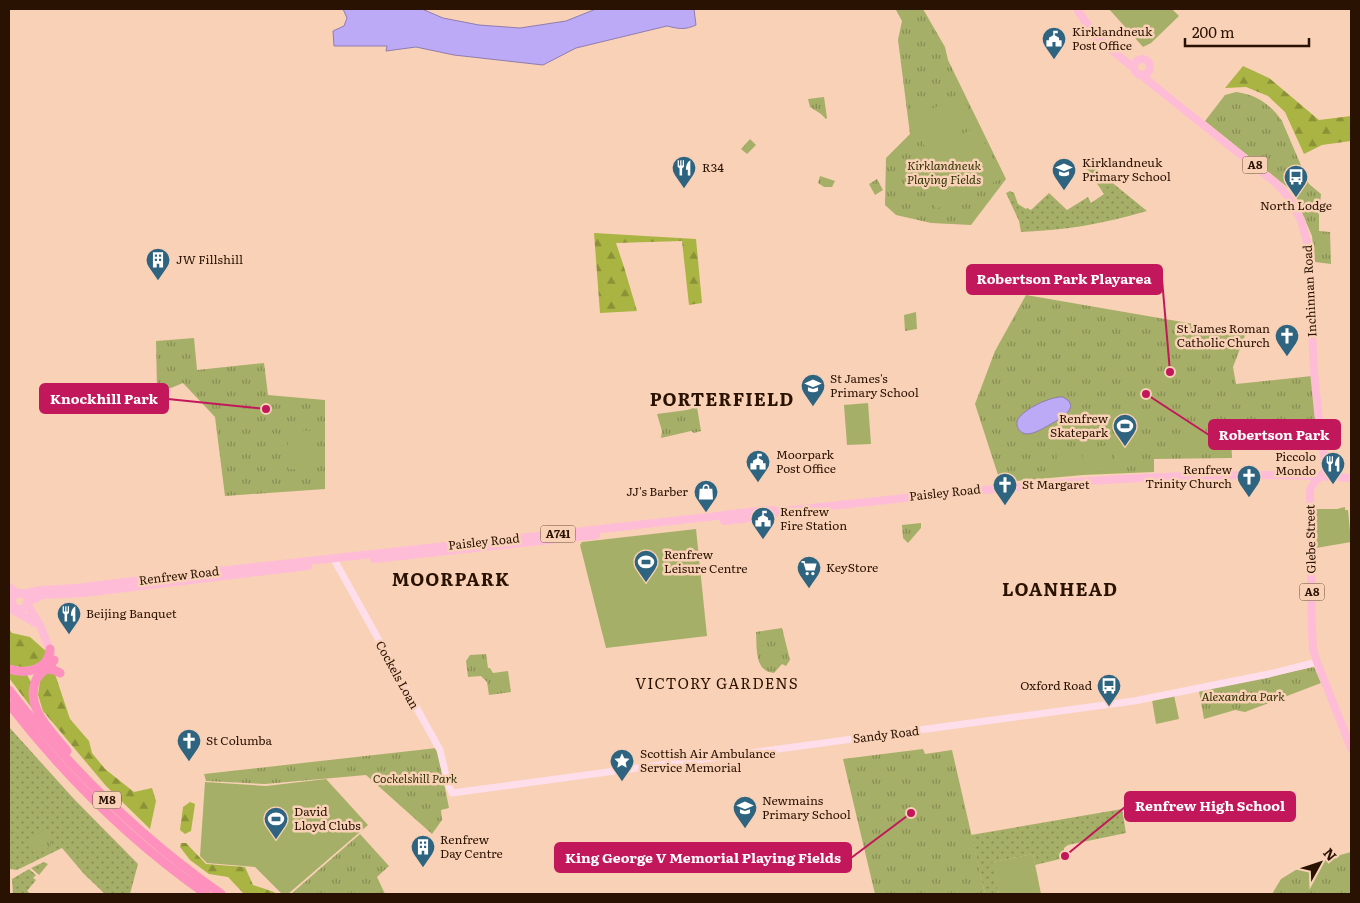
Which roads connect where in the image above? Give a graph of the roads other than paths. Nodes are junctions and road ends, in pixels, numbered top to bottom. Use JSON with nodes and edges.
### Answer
{"nodes":[{"id":1,"x":1077,"y":9,"type":"edge"},
{"id":2,"x":1135,"y":65,"type":"junction"},
{"id":3,"x":1147,"y":77,"type":"junction"},
{"id":4,"x":1320,"y":476,"type":"junction"},
{"id":5,"x":1351,"y":478,"type":"edge"},
{"id":6,"x":336,"y":560,"type":"junction"},
{"id":7,"x":9,"y":587,"type":"edge"},
{"id":8,"x":20,"y":594,"type":"junction"},
{"id":9,"x":10,"y":600,"type":"edge"},
{"id":10,"x":27,"y":603,"type":"junction"},
{"id":11,"x":20,"y":609,"type":"junction"},
{"id":12,"x":35,"y":623,"type":"junction"},
{"id":13,"x":43,"y":633,"type":"junction"},
{"id":14,"x":50,"y":649,"type":"junction"},
{"id":15,"x":54,"y":660,"type":"joint"},
{"id":16,"x":1316,"y":662,"type":"junction"},
{"id":17,"x":9,"y":669,"type":"edge"},
{"id":18,"x":46,"y":669,"type":"junction"},
{"id":19,"x":60,"y":673,"type":"dead end"},
{"id":20,"x":9,"y":690,"type":"edge"},
{"id":21,"x":9,"y":704,"type":"edge"},
{"id":22,"x":9,"y":710,"type":"edge"},
{"id":23,"x":1351,"y":748,"type":"edge"},
{"id":24,"x":61,"y":764,"type":"junction"},
{"id":25,"x":452,"y":794,"type":"joint"},
{"id":26,"x":111,"y":803,"type":"junction"},
{"id":27,"x":206,"y":894,"type":"edge"},
{"id":28,"x":221,"y":894,"type":"edge"}],
"edges":[{"from":1,"to":2,"type":"main road"},
{"from":2,"to":3,"type":"main road"},
{"from":2,"to":3,"type":"main road"},
{"from":3,"to":4,"type":"main road","name":"Inchinnan Road","number":"A8"},
{"from":4,"to":5,"type":"main road","name":"Paisley Road"},
{"from":4,"to":6,"type":"main road","name":"Paisley Road","number":"A741"},
{"from":4,"to":16,"type":"main road","name":"Glebe Street","number":"A8"},
{"from":6,"to":8,"type":"main road","name":"Renfrew Road","number":"A741"},
{"from":6,"to":10,"type":"main road","name":"Renfrew Road","number":"A741"},
{"from":6,"to":25,"type":"main road","name":"Cockels Loan"},
{"from":7,"to":8,"type":"main road"},
{"from":8,"to":9,"type":"main road"},
{"from":8,"to":10,"type":"main road"},
{"from":9,"to":11,"type":"main road"},
{"from":9,"to":12,"type":"main road"},
{"from":10,"to":11,"type":"main road"},
{"from":10,"to":13,"type":"main road"},
{"from":11,"to":12,"type":"main road"},
{"from":12,"to":13,"type":"main road"},
{"from":13,"to":14,"type":"main road"},
{"from":14,"to":15,"type":"main road"},
{"from":14,"to":17,"type":"highway"},
{"from":15,"to":18,"type":"highway"},
{"from":16,"to":23,"type":"main road","name":"Glebe Street","number":"A8"},
{"from":16,"to":25,"type":"main road","name":"Sandy Road"},
{"from":18,"to":19,"type":"highway"},
{"from":18,"to":26,"type":"highway"},
{"from":20,"to":26,"type":"highway","number":"M8"},
{"from":21,"to":24,"type":"highway","number":"M8"},
{"from":22,"to":24,"type":"highway"},
{"from":24,"to":27,"type":"highway","number":"M8"},
{"from":26,"to":28,"type":"highway","number":"M8"}]}
